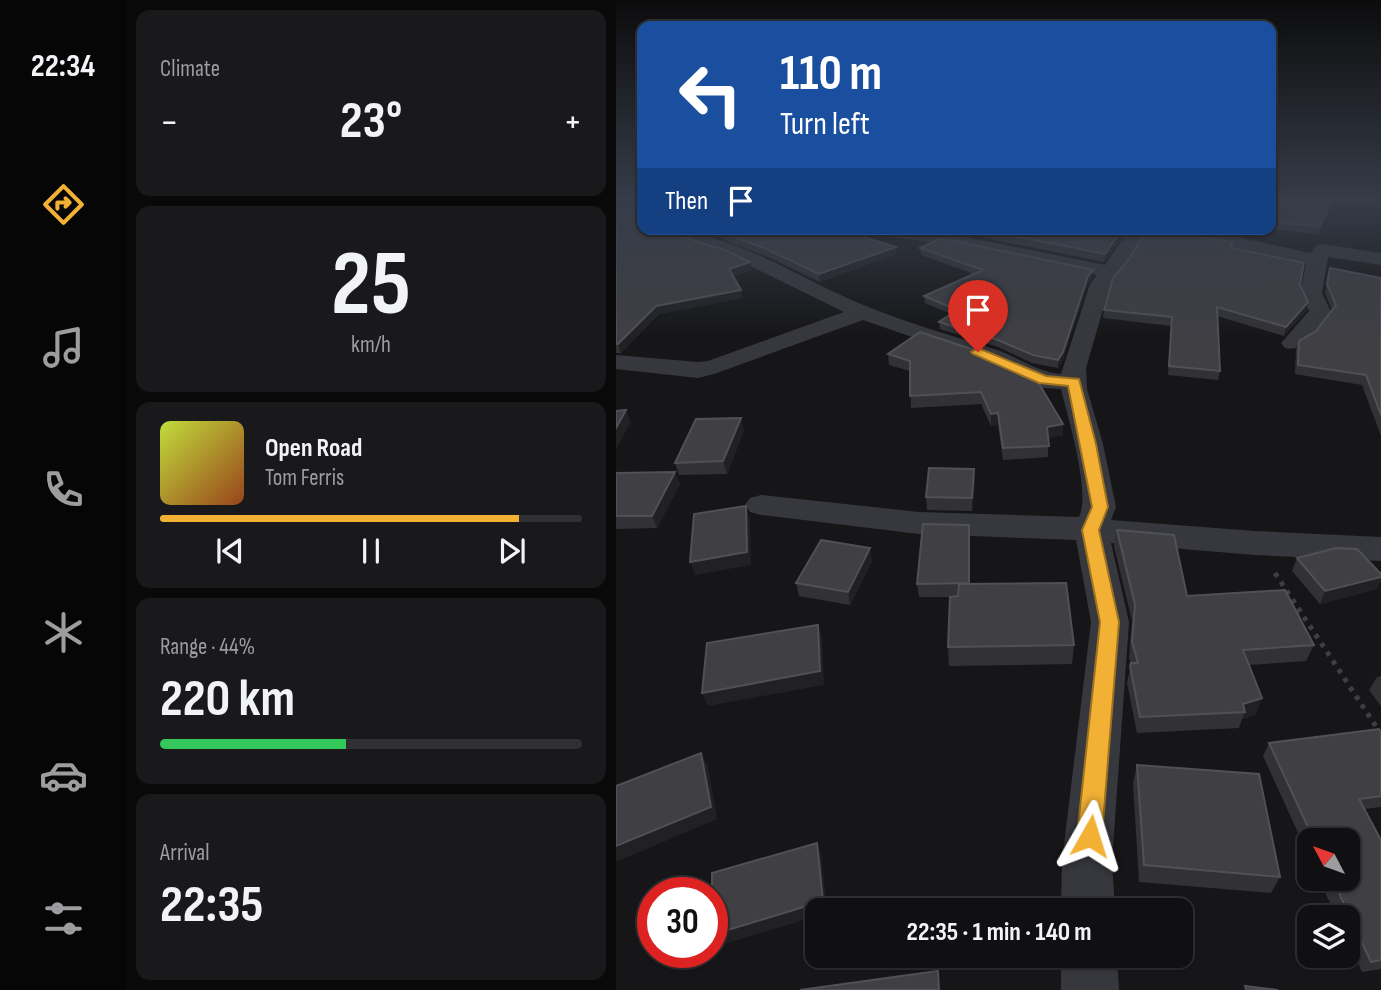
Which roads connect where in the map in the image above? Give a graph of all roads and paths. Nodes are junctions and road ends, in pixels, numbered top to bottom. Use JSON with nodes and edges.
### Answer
{"nodes":[{"id":1,"x":712,"y":244,"type":"edge"},
{"id":2,"x":976,"y":244,"type":"edge"},
{"id":3,"x":1127,"y":244,"type":"edge"},
{"id":4,"x":1226,"y":244,"type":"edge"},
{"id":5,"x":1381,"y":259,"type":"edge"},
{"id":6,"x":1316,"y":260,"type":"junction"},
{"id":7,"x":1110,"y":272,"type":"junction"},
{"id":8,"x":863,"y":313,"type":"junction"},
{"id":9,"x":1293,"y":343,"type":"dead end"},
{"id":10,"x":616,"y":362,"type":"edge"},
{"id":11,"x":1074,"y":382,"type":"junction"},
{"id":12,"x":761,"y":505,"type":"dead end"},
{"id":13,"x":1091,"y":530,"type":"junction"},
{"id":14,"x":1255,"y":543,"type":"junction"},
{"id":15,"x":1381,"y":549,"type":"edge"},
{"id":16,"x":1381,"y":734,"type":"edge"},
{"id":17,"x":1088,"y":898,"type":"edge"},
{"id":18,"x":1089,"y":968,"type":"edge"},
{"id":19,"x":1090,"y":990,"type":"edge"}],
"edges":[{"from":1,"to":8,"type":"street"},
{"from":2,"to":7,"type":"street"},
{"from":3,"to":7,"type":"street"},
{"from":4,"to":6,"type":"street"},
{"from":5,"to":6,"type":"street"},
{"from":6,"to":9,"type":"street"},
{"from":7,"to":11,"type":"street"},
{"from":8,"to":10,"type":"street"},
{"from":8,"to":11,"type":"street"},
{"from":11,"to":13,"type":"street"},
{"from":12,"to":13,"type":"street"},
{"from":13,"to":14,"type":"street"},
{"from":13,"to":17,"type":"street"},
{"from":14,"to":15,"type":"street"},
{"from":14,"to":16,"type":"path"},
{"from":18,"to":19,"type":"street"}]}
